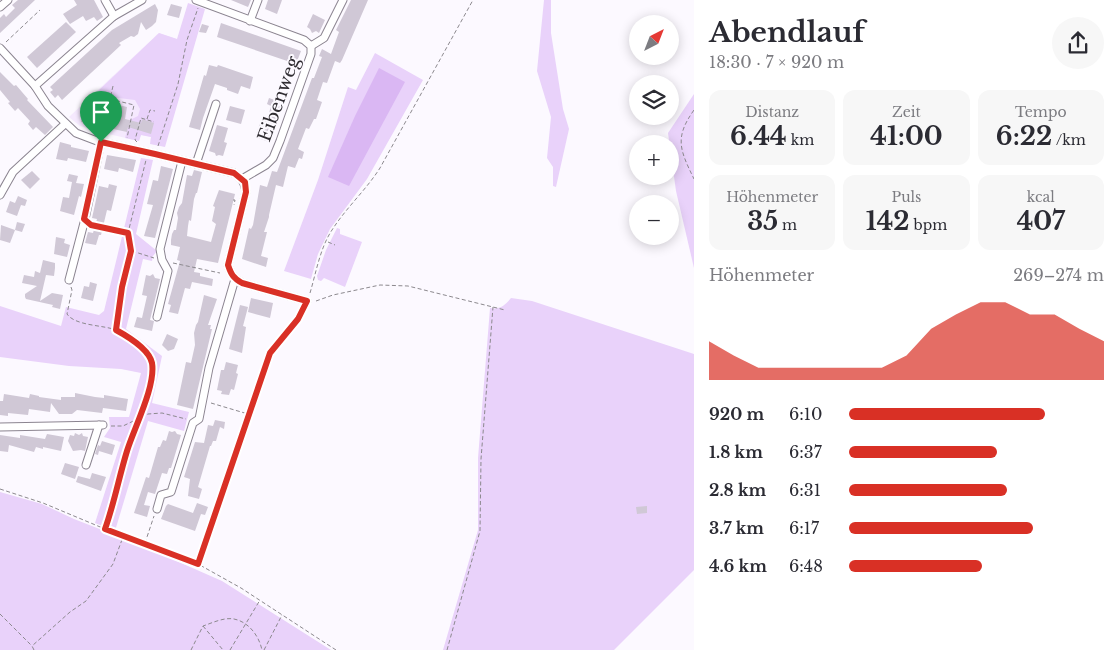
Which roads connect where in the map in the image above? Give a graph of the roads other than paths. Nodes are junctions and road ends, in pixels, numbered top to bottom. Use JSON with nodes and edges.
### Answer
{"nodes":[{"id":1,"x":8,"y":0,"type":"edge"},
{"id":2,"x":104,"y":0,"type":"edge"},
{"id":3,"x":142,"y":0,"type":"edge"},
{"id":4,"x":258,"y":0,"type":"edge"},
{"id":5,"x":343,"y":0,"type":"edge"},
{"id":6,"x":198,"y":1,"type":"edge"},
{"id":7,"x":0,"y":7,"type":"edge"},
{"id":8,"x":114,"y":16,"type":"junction"},
{"id":9,"x":250,"y":21,"type":"junction"},
{"id":10,"x":3,"y":46,"type":"edge"},
{"id":11,"x":311,"y":46,"type":"junction"},
{"id":12,"x":35,"y":86,"type":"junction"},
{"id":13,"x":216,"y":104,"type":"dead end"},
{"id":14,"x":65,"y":124,"type":"junction"},
{"id":15,"x":99,"y":142,"type":"junction"},
{"id":16,"x":182,"y":161,"type":"junction"},
{"id":17,"x":196,"y":164,"type":"junction"},
{"id":18,"x":242,"y":179,"type":"junction"},
{"id":19,"x":0,"y":195,"type":"edge"},
{"id":20,"x":234,"y":279,"type":"junction"},
{"id":21,"x":69,"y":280,"type":"road end"},
{"id":22,"x":311,"y":301,"type":"road end"},
{"id":23,"x":157,"y":317,"type":"dead end"},
{"id":24,"x":0,"y":427,"type":"edge"},
{"id":25,"x":86,"y":465,"type":"dead end"},
{"id":26,"x":157,"y":509,"type":"road end"}],
"edges":[{"from":1,"to":7,"type":"street"},
{"from":2,"to":8,"type":"street"},
{"from":3,"to":8,"type":"street"},
{"from":4,"to":9,"type":"street"},
{"from":5,"to":11,"type":"street"},
{"from":6,"to":9,"type":"street","name":"Eibenweg"},
{"from":8,"to":12,"type":"street"},
{"from":9,"to":11,"type":"street","name":"Eibenweg"},
{"from":10,"to":12,"type":"street"},
{"from":11,"to":18,"type":"street","name":"Eibenweg"},
{"from":12,"to":14,"type":"street"},
{"from":13,"to":17,"type":"street"},
{"from":14,"to":15,"type":"street"},
{"from":14,"to":19,"type":"street"},
{"from":15,"to":16,"type":"street"},
{"from":15,"to":21,"type":"street"},
{"from":16,"to":17,"type":"street"},
{"from":16,"to":23,"type":"street"},
{"from":17,"to":18,"type":"street"},
{"from":18,"to":20,"type":"street"},
{"from":20,"to":22,"type":"street"},
{"from":20,"to":26,"type":"street"},
{"from":24,"to":25,"type":"street"}]}
